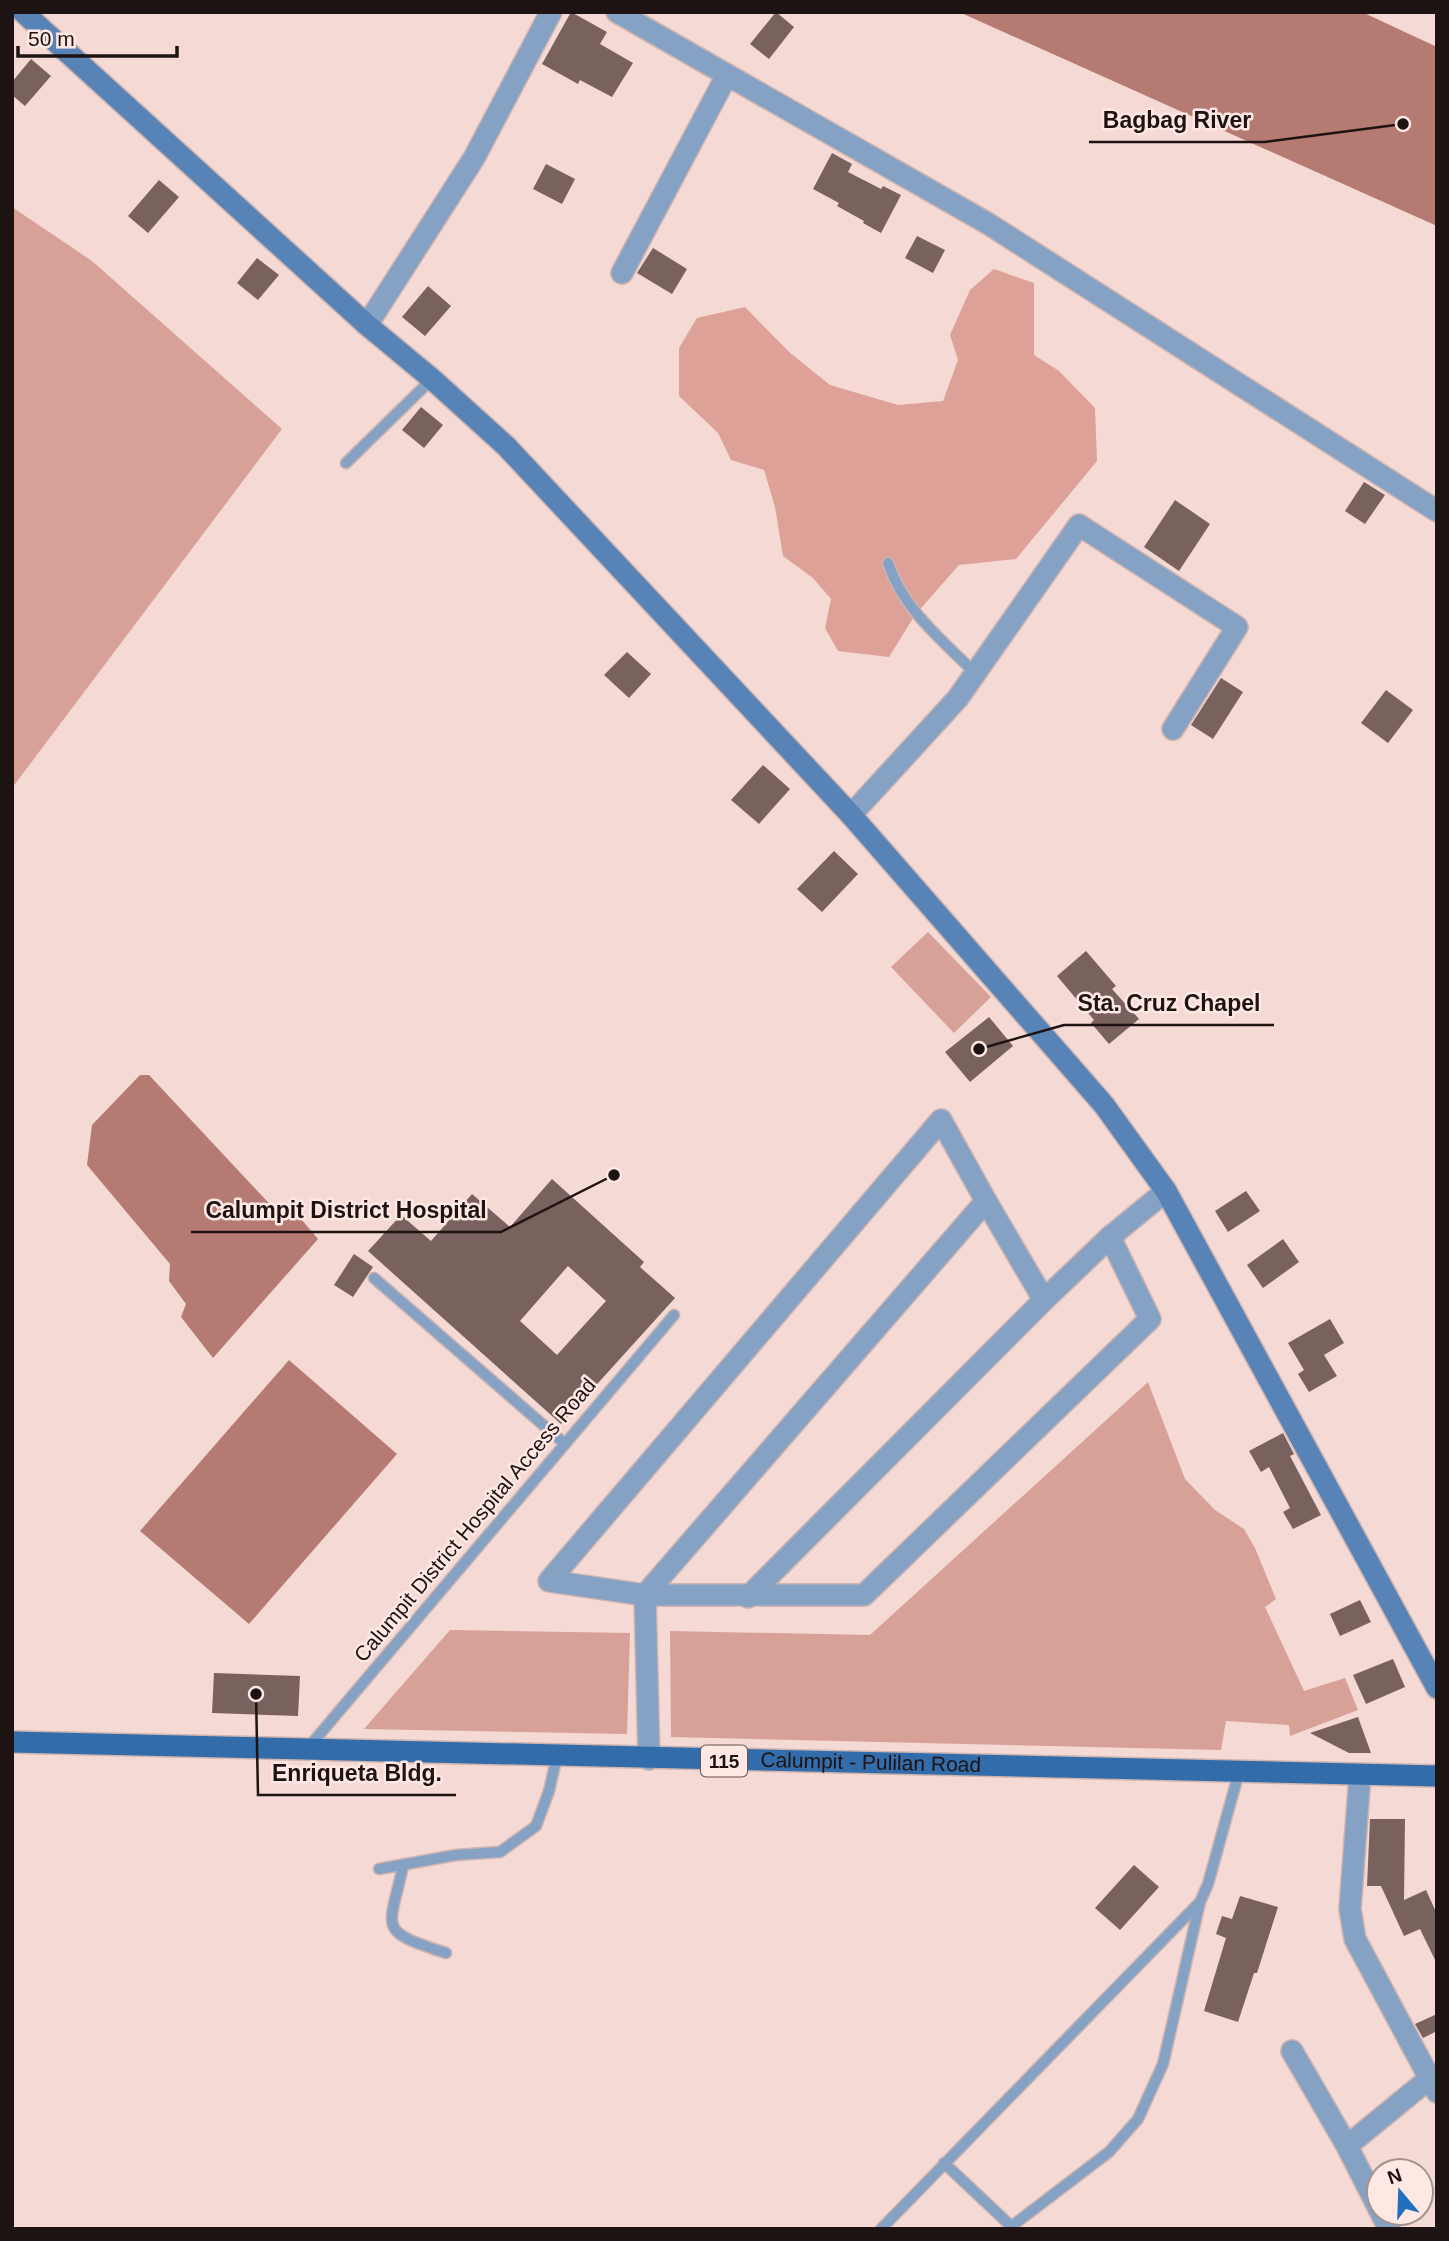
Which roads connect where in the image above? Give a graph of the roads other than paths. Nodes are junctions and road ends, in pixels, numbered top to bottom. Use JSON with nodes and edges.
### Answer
{"nodes":[{"id":1,"x":23,"y":12,"type":"edge"},
{"id":2,"x":551,"y":12,"type":"edge"},
{"id":3,"x":617,"y":12,"type":"edge"},
{"id":4,"x":727,"y":75,"type":"junction"},
{"id":5,"x":622,"y":273,"type":"dead end"},
{"id":6,"x":367,"y":326,"type":"junction"},
{"id":7,"x":432,"y":379,"type":"junction"},
{"id":8,"x":346,"y":464,"type":"dead end"},
{"id":9,"x":1437,"y":511,"type":"edge"},
{"id":10,"x":888,"y":563,"type":"dead end"},
{"id":11,"x":976,"y":674,"type":"junction"},
{"id":12,"x":1173,"y":729,"type":"dead end"},
{"id":13,"x":851,"y":815,"type":"junction"},
{"id":14,"x":1166,"y":1191,"type":"junction"},
{"id":15,"x":986,"y":1200,"type":"junction"},
{"id":16,"x":1111,"y":1237,"type":"junction"},
{"id":17,"x":374,"y":1278,"type":"dead end"},
{"id":18,"x":1044,"y":1300,"type":"junction"},
{"id":19,"x":674,"y":1315,"type":"dead end"},
{"id":20,"x":565,"y":1444,"type":"junction"},
{"id":21,"x":645,"y":1595,"type":"junction"},
{"id":22,"x":748,"y":1597,"type":"junction"},
{"id":23,"x":1437,"y":1688,"type":"edge"},
{"id":24,"x":12,"y":1742,"type":"edge"},
{"id":25,"x":306,"y":1750,"type":"junction"},
{"id":26,"x":557,"y":1756,"type":"junction"},
{"id":27,"x":649,"y":1759,"type":"junction"},
{"id":28,"x":1239,"y":1772,"type":"junction"},
{"id":29,"x":1360,"y":1775,"type":"junction"},
{"id":30,"x":1437,"y":1776,"type":"edge"},
{"id":31,"x":403,"y":1866,"type":"junction"},
{"id":32,"x":379,"y":1869,"type":"dead end"},
{"id":33,"x":1200,"y":1902,"type":"junction"},
{"id":34,"x":446,"y":1953,"type":"dead end"},
{"id":35,"x":1292,"y":2051,"type":"dead end"},
{"id":36,"x":1433,"y":2085,"type":"edge"},
{"id":37,"x":1347,"y":2146,"type":"junction"},
{"id":38,"x":944,"y":2163,"type":"junction"},
{"id":39,"x":1365,"y":2181,"type":"edge"},
{"id":40,"x":1009,"y":2227,"type":"edge"},
{"id":41,"x":881,"y":2229,"type":"edge"}],
"edges":[{"from":1,"to":6,"type":"street"},
{"from":2,"to":6,"type":"street"},
{"from":3,"to":4,"type":"street"},
{"from":4,"to":5,"type":"street"},
{"from":4,"to":9,"type":"street"},
{"from":6,"to":7,"type":"street"},
{"from":7,"to":8,"type":"lane"},
{"from":7,"to":13,"type":"street"},
{"from":10,"to":11,"type":"lane"},
{"from":11,"to":12,"type":"street"},
{"from":11,"to":13,"type":"street"},
{"from":13,"to":14,"type":"street"},
{"from":14,"to":16,"type":"street"},
{"from":14,"to":23,"type":"street"},
{"from":15,"to":18,"type":"street"},
{"from":15,"to":21,"type":"street"},
{"from":15,"to":21,"type":"street"},
{"from":16,"to":18,"type":"street"},
{"from":16,"to":22,"type":"street"},
{"from":17,"to":20,"type":"lane"},
{"from":18,"to":22,"type":"street"},
{"from":19,"to":20,"type":"lane","name":"Calumpit District Hospital Access Road"},
{"from":20,"to":25,"type":"lane","name":"Calumpit District Hospital Access Road"},
{"from":21,"to":22,"type":"street"},
{"from":21,"to":27,"type":"street"},
{"from":24,"to":25,"type":"main road","name":"Calumpit - Pulilan Road","number":"115"},
{"from":25,"to":26,"type":"main road","name":"Calumpit - Pulilan Road","number":"115"},
{"from":26,"to":27,"type":"main road","name":"Calumpit - Pulilan Road","number":"115"},
{"from":26,"to":31,"type":"lane"},
{"from":27,"to":28,"type":"main road","name":"Calumpit - Pulilan Road","number":"115"},
{"from":28,"to":29,"type":"main road","name":"Calumpit - Pulilan Road","number":"115"},
{"from":28,"to":33,"type":"lane"},
{"from":29,"to":30,"type":"main road","name":"Calumpit - Pulilan Road","number":"115"},
{"from":29,"to":36,"type":"street"},
{"from":31,"to":32,"type":"lane"},
{"from":31,"to":34,"type":"lane"},
{"from":33,"to":38,"type":"lane"},
{"from":33,"to":40,"type":"lane"},
{"from":35,"to":37,"type":"street"},
{"from":36,"to":37,"type":"street"},
{"from":37,"to":39,"type":"street"},
{"from":38,"to":40,"type":"lane"},
{"from":38,"to":41,"type":"lane"}]}
